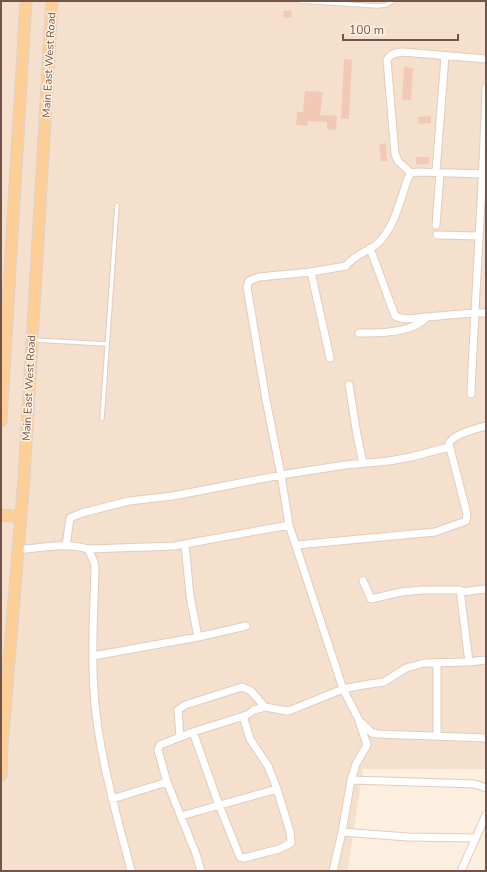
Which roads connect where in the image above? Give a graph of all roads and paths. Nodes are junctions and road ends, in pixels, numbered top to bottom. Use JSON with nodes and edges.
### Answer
{"nodes":[{"id":1,"x":26,"y":1,"type":"edge"},
{"id":2,"x":52,"y":1,"type":"edge"},
{"id":3,"x":300,"y":1,"type":"edge"},
{"id":4,"x":393,"y":1,"type":"edge"},
{"id":5,"x":445,"y":56,"type":"junction"},
{"id":6,"x":486,"y":59,"type":"edge"},
{"id":7,"x":486,"y":88,"type":"edge"},
{"id":8,"x":411,"y":173,"type":"junction"},
{"id":9,"x":438,"y":173,"type":"junction"},
{"id":10,"x":485,"y":173,"type":"edge"},
{"id":11,"x":117,"y":205,"type":"dead end"},
{"id":12,"x":436,"y":225,"type":"dead end"},
{"id":13,"x":436,"y":235,"type":"dead end"},
{"id":14,"x":479,"y":236,"type":"junction"},
{"id":15,"x":370,"y":248,"type":"junction"},
{"id":16,"x":311,"y":272,"type":"junction"},
{"id":17,"x":5,"y":283,"type":"edge"},
{"id":18,"x":474,"y":312,"type":"junction"},
{"id":19,"x":486,"y":313,"type":"edge"},
{"id":20,"x":427,"y":317,"type":"junction"},
{"id":21,"x":360,"y":333,"type":"dead end"},
{"id":22,"x":32,"y":340,"type":"junction"},
{"id":23,"x":107,"y":344,"type":"junction"},
{"id":24,"x":330,"y":358,"type":"dead end"},
{"id":25,"x":349,"y":385,"type":"dead end"},
{"id":26,"x":471,"y":394,"type":"dead end"},
{"id":27,"x":102,"y":419,"type":"dead end"},
{"id":28,"x":1,"y":421,"type":"edge"},
{"id":29,"x":486,"y":426,"type":"edge"},
{"id":30,"x":449,"y":447,"type":"junction"},
{"id":31,"x":364,"y":463,"type":"junction"},
{"id":32,"x":281,"y":475,"type":"junction"},
{"id":33,"x":1,"y":515,"type":"edge"},
{"id":34,"x":20,"y":517,"type":"junction"},
{"id":35,"x":289,"y":524,"type":"junction"},
{"id":36,"x":185,"y":545,"type":"junction"},
{"id":37,"x":296,"y":545,"type":"junction"},
{"id":38,"x":66,"y":546,"type":"junction"},
{"id":39,"x":88,"y":549,"type":"junction"},
{"id":40,"x":18,"y":550,"type":"junction"},
{"id":41,"x":363,"y":581,"type":"dead end"},
{"id":42,"x":486,"y":589,"type":"edge"},
{"id":43,"x":461,"y":592,"type":"junction"},
{"id":44,"x":246,"y":626,"type":"dead end"},
{"id":45,"x":198,"y":637,"type":"junction"},
{"id":46,"x":93,"y":656,"type":"junction"},
{"id":47,"x":486,"y":660,"type":"edge"},
{"id":48,"x":469,"y":662,"type":"junction"},
{"id":49,"x":436,"y":663,"type":"junction"},
{"id":50,"x":343,"y":689,"type":"junction"},
{"id":51,"x":265,"y":708,"type":"junction"},
{"id":52,"x":243,"y":716,"type":"junction"},
{"id":53,"x":358,"y":718,"type":"junction"},
{"id":54,"x":193,"y":732,"type":"junction"},
{"id":55,"x":438,"y":736,"type":"junction"},
{"id":56,"x":180,"y":737,"type":"junction"},
{"id":57,"x":486,"y":738,"type":"edge"},
{"id":58,"x":1,"y":775,"type":"edge"},
{"id":59,"x":351,"y":780,"type":"junction"},
{"id":60,"x":167,"y":782,"type":"junction"},
{"id":61,"x":486,"y":788,"type":"edge"},
{"id":62,"x":277,"y":789,"type":"junction"},
{"id":63,"x":112,"y":799,"type":"junction"},
{"id":64,"x":219,"y":805,"type":"junction"},
{"id":65,"x":486,"y":815,"type":"edge"},
{"id":66,"x":181,"y":816,"type":"junction"},
{"id":67,"x":342,"y":832,"type":"junction"},
{"id":68,"x":475,"y":838,"type":"junction"},
{"id":69,"x":131,"y":871,"type":"edge"},
{"id":70,"x":200,"y":871,"type":"edge"},
{"id":71,"x":333,"y":871,"type":"edge"},
{"id":72,"x":461,"y":871,"type":"edge"}],
"edges":[{"from":1,"to":17,"type":"main road"},
{"from":2,"to":22,"type":"main road","name":"Main East West Road"},
{"from":3,"to":4,"type":"lane"},
{"from":5,"to":6,"type":"street"},
{"from":5,"to":8,"type":"street"},
{"from":5,"to":9,"type":"street"},
{"from":7,"to":10,"type":"street"},
{"from":8,"to":9,"type":"street"},
{"from":8,"to":15,"type":"street"},
{"from":9,"to":10,"type":"street"},
{"from":9,"to":12,"type":"street"},
{"from":10,"to":14,"type":"street"},
{"from":11,"to":23,"type":"lane"},
{"from":13,"to":14,"type":"street"},
{"from":14,"to":18,"type":"street"},
{"from":15,"to":16,"type":"street"},
{"from":15,"to":20,"type":"street"},
{"from":16,"to":24,"type":"street"},
{"from":16,"to":32,"type":"street"},
{"from":17,"to":28,"type":"main road"},
{"from":18,"to":19,"type":"street"},
{"from":18,"to":20,"type":"street"},
{"from":18,"to":26,"type":"street"},
{"from":20,"to":21,"type":"street"},
{"from":22,"to":23,"type":"lane"},
{"from":22,"to":34,"type":"main road","name":"Main East West Road"},
{"from":23,"to":27,"type":"lane"},
{"from":25,"to":31,"type":"street"},
{"from":29,"to":30,"type":"street"},
{"from":30,"to":31,"type":"street"},
{"from":30,"to":37,"type":"street"},
{"from":31,"to":32,"type":"street"},
{"from":32,"to":35,"type":"street"},
{"from":32,"to":38,"type":"street"},
{"from":33,"to":34,"type":"main road"},
{"from":34,"to":40,"type":"main road","name":"Main East West Road"},
{"from":35,"to":36,"type":"street"},
{"from":35,"to":37,"type":"street"},
{"from":36,"to":39,"type":"street"},
{"from":36,"to":45,"type":"street"},
{"from":37,"to":50,"type":"street"},
{"from":38,"to":39,"type":"street"},
{"from":38,"to":40,"type":"street"},
{"from":39,"to":46,"type":"street"},
{"from":40,"to":58,"type":"main road","name":"Main East West Road"},
{"from":41,"to":43,"type":"street"},
{"from":42,"to":43,"type":"street"},
{"from":43,"to":48,"type":"street"},
{"from":44,"to":45,"type":"street"},
{"from":45,"to":46,"type":"street"},
{"from":46,"to":63,"type":"street"},
{"from":47,"to":48,"type":"street"},
{"from":48,"to":49,"type":"street"},
{"from":49,"to":50,"type":"street"},
{"from":49,"to":55,"type":"street"},
{"from":50,"to":51,"type":"street"},
{"from":50,"to":53,"type":"street"},
{"from":51,"to":52,"type":"street"},
{"from":51,"to":56,"type":"street"},
{"from":52,"to":54,"type":"street"},
{"from":52,"to":62,"type":"street"},
{"from":53,"to":55,"type":"street"},
{"from":53,"to":59,"type":"street"},
{"from":54,"to":56,"type":"street"},
{"from":54,"to":64,"type":"street"},
{"from":55,"to":57,"type":"street"},
{"from":56,"to":60,"type":"street"},
{"from":59,"to":61,"type":"street"},
{"from":59,"to":67,"type":"street"},
{"from":60,"to":63,"type":"street"},
{"from":60,"to":66,"type":"street"},
{"from":62,"to":64,"type":"street"},
{"from":62,"to":64,"type":"street"},
{"from":63,"to":69,"type":"street"},
{"from":64,"to":66,"type":"street"},
{"from":65,"to":68,"type":"street"},
{"from":66,"to":70,"type":"street"},
{"from":67,"to":68,"type":"street"},
{"from":67,"to":71,"type":"street"},
{"from":68,"to":72,"type":"street"}]}
